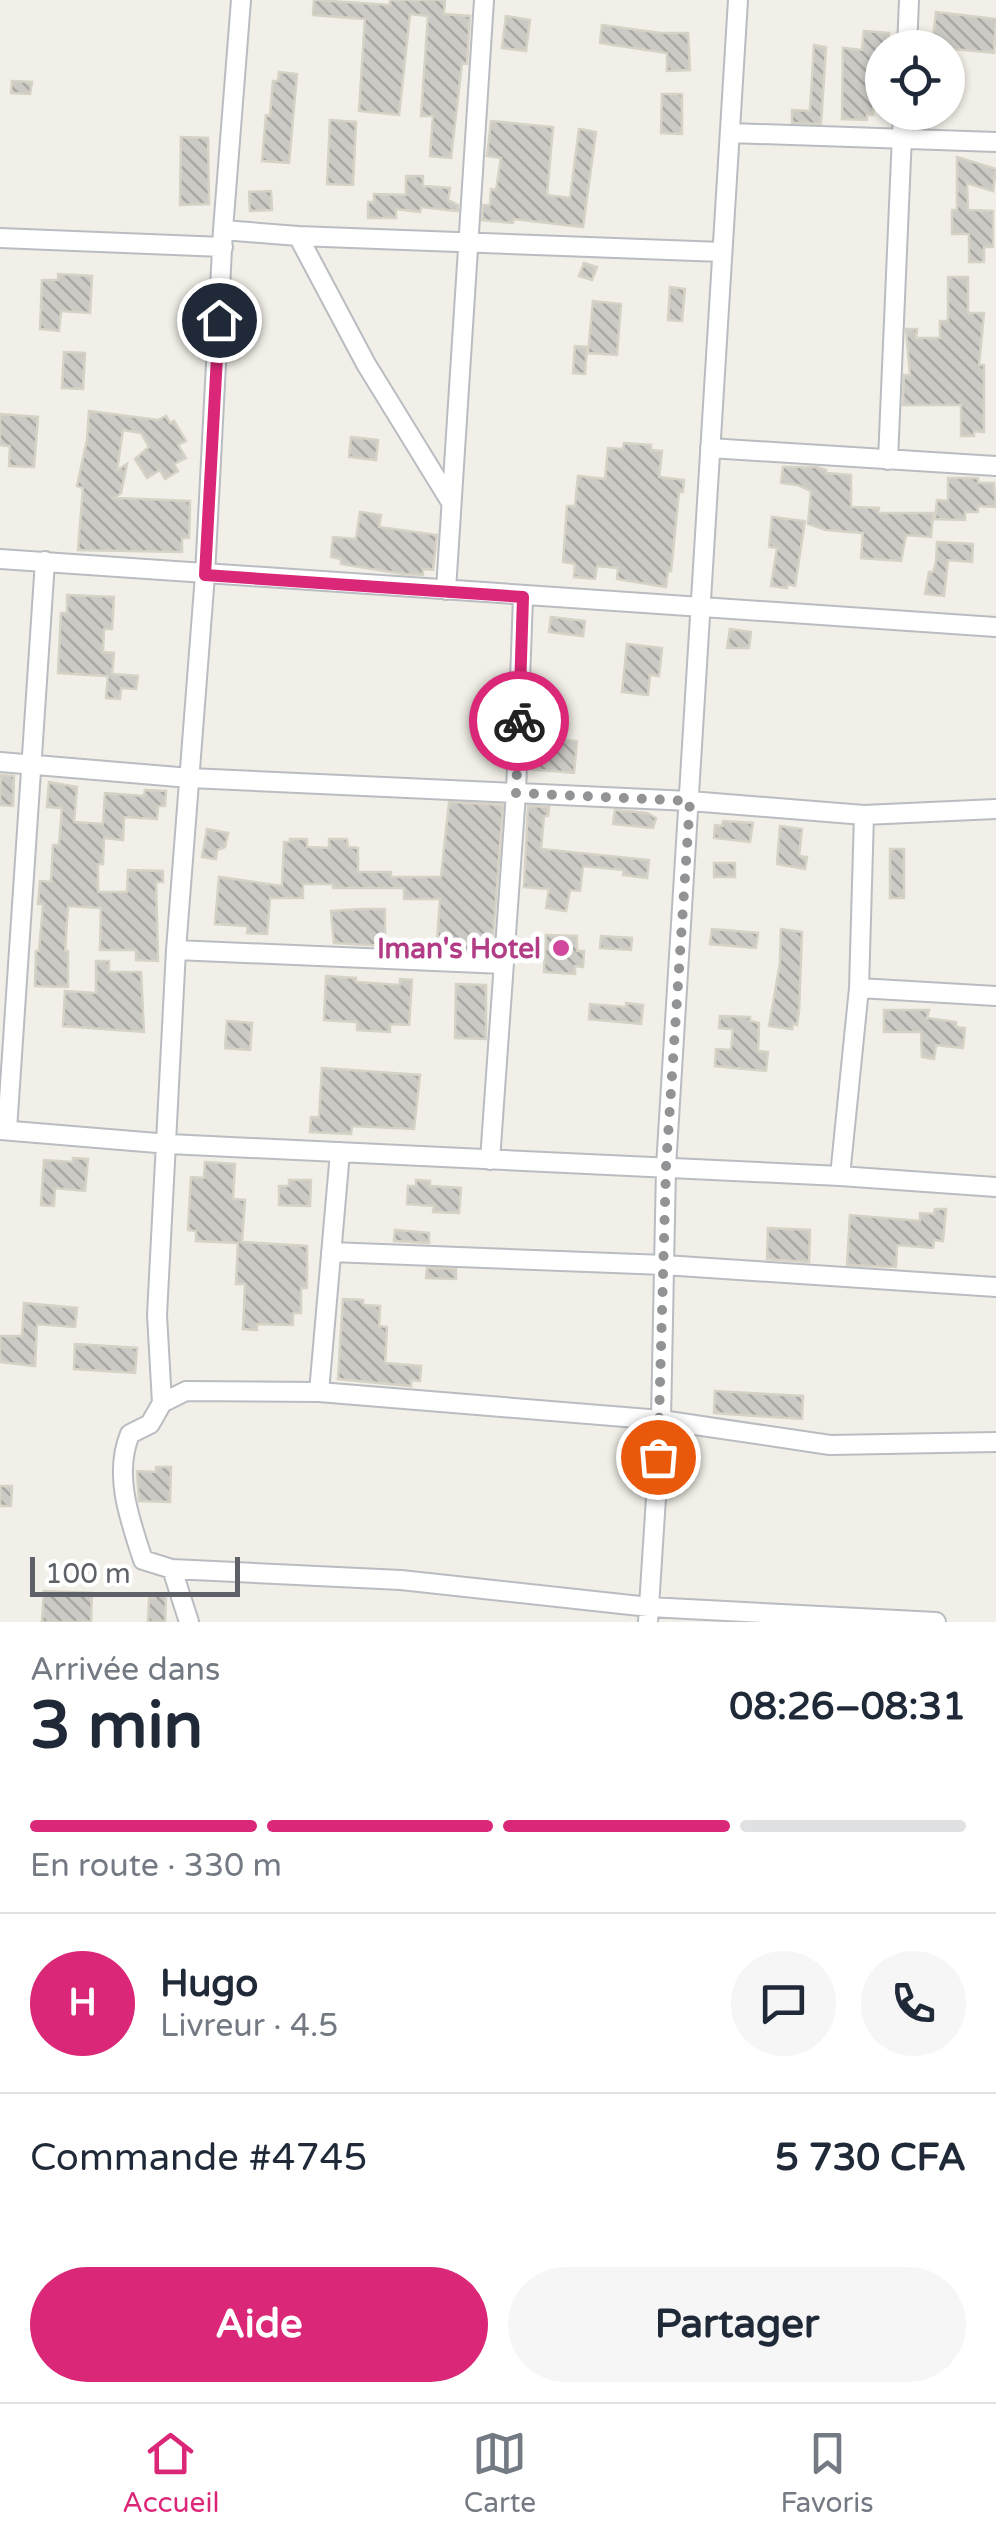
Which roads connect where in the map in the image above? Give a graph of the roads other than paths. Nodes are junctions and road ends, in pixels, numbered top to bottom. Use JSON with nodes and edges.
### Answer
{"nodes":[{"id":1,"x":241,"y":0,"type":"edge"},
{"id":2,"x":484,"y":0,"type":"edge"},
{"id":3,"x":738,"y":0,"type":"edge"},
{"id":4,"x":909,"y":0,"type":"edge"},
{"id":5,"x":908,"y":30,"type":"edge"},
{"id":6,"x":902,"y":130,"type":"edge"},
{"id":7,"x":730,"y":133,"type":"junction"},
{"id":8,"x":902,"y":140,"type":"junction"},
{"id":9,"x":996,"y":142,"type":"edge"},
{"id":10,"x":298,"y":236,"type":"junction"},
{"id":11,"x":0,"y":238,"type":"edge"},
{"id":12,"x":223,"y":238,"type":"junction"},
{"id":13,"x":469,"y":242,"type":"junction"},
{"id":14,"x":722,"y":252,"type":"junction"},
{"id":15,"x":710,"y":448,"type":"junction"},
{"id":16,"x":888,"y":460,"type":"junction"},
{"id":17,"x":996,"y":466,"type":"edge"},
{"id":18,"x":449,"y":499,"type":"junction"},
{"id":19,"x":0,"y":560,"type":"edge"},
{"id":20,"x":45,"y":561,"type":"junction"},
{"id":21,"x":205,"y":575,"type":"junction"},
{"id":22,"x":446,"y":590,"type":"junction"},
{"id":23,"x":523,"y":597,"type":"junction"},
{"id":24,"x":702,"y":606,"type":"junction"},
{"id":25,"x":996,"y":627,"type":"edge"},
{"id":26,"x":0,"y":762,"type":"edge"},
{"id":27,"x":33,"y":765,"type":"junction"},
{"id":28,"x":190,"y":778,"type":"junction"},
{"id":29,"x":516,"y":793,"type":"junction"},
{"id":30,"x":690,"y":801,"type":"junction"},
{"id":31,"x":996,"y":809,"type":"edge"},
{"id":32,"x":864,"y":816,"type":"junction"},
{"id":33,"x":176,"y":950,"type":"junction"},
{"id":34,"x":504,"y":964,"type":"junction"},
{"id":35,"x":859,"y":988,"type":"junction"},
{"id":36,"x":996,"y":996,"type":"edge"},
{"id":37,"x":4,"y":1130,"type":"edge"},
{"id":38,"x":169,"y":1144,"type":"junction"},
{"id":39,"x":340,"y":1152,"type":"junction"},
{"id":40,"x":490,"y":1160,"type":"junction"},
{"id":41,"x":666,"y":1167,"type":"junction"},
{"id":42,"x":840,"y":1176,"type":"junction"},
{"id":43,"x":996,"y":1188,"type":"edge"},
{"id":44,"x":331,"y":1252,"type":"junction"},
{"id":45,"x":664,"y":1265,"type":"junction"},
{"id":46,"x":996,"y":1287,"type":"edge"},
{"id":47,"x":319,"y":1392,"type":"junction"},
{"id":48,"x":162,"y":1404,"type":"junction"},
{"id":49,"x":660,"y":1420,"type":"junction"},
{"id":50,"x":996,"y":1442,"type":"edge"},
{"id":51,"x":172,"y":1568,"type":"junction"},
{"id":52,"x":649,"y":1614,"type":"edge"},
{"id":53,"x":189,"y":1622,"type":"edge"},
{"id":54,"x":936,"y":1622,"type":"edge"}],
"edges":[{"from":1,"to":12,"type":"street"},
{"from":2,"to":13,"type":"street"},
{"from":3,"to":7,"type":"street"},
{"from":4,"to":5,"type":"street"},
{"from":6,"to":8,"type":"street"},
{"from":7,"to":8,"type":"street"},
{"from":7,"to":14,"type":"street"},
{"from":8,"to":9,"type":"street"},
{"from":8,"to":16,"type":"street"},
{"from":10,"to":12,"type":"street"},
{"from":10,"to":13,"type":"street"},
{"from":10,"to":18,"type":"street"},
{"from":11,"to":12,"type":"street"},
{"from":12,"to":21,"type":"street"},
{"from":13,"to":14,"type":"street"},
{"from":13,"to":18,"type":"street"},
{"from":14,"to":15,"type":"street"},
{"from":15,"to":16,"type":"street"},
{"from":15,"to":24,"type":"street"},
{"from":16,"to":17,"type":"street"},
{"from":18,"to":22,"type":"street"},
{"from":19,"to":20,"type":"street"},
{"from":20,"to":21,"type":"street"},
{"from":20,"to":27,"type":"street"},
{"from":21,"to":22,"type":"street"},
{"from":21,"to":28,"type":"street"},
{"from":22,"to":23,"type":"street"},
{"from":23,"to":24,"type":"street"},
{"from":23,"to":29,"type":"street"},
{"from":24,"to":25,"type":"street"},
{"from":24,"to":30,"type":"street"},
{"from":26,"to":27,"type":"street"},
{"from":27,"to":28,"type":"street"},
{"from":27,"to":37,"type":"street"},
{"from":28,"to":29,"type":"street"},
{"from":28,"to":33,"type":"street"},
{"from":29,"to":30,"type":"street"},
{"from":29,"to":34,"type":"street"},
{"from":30,"to":32,"type":"street"},
{"from":30,"to":41,"type":"street"},
{"from":31,"to":32,"type":"street"},
{"from":32,"to":35,"type":"street"},
{"from":33,"to":34,"type":"street"},
{"from":33,"to":38,"type":"street"},
{"from":34,"to":40,"type":"street"},
{"from":35,"to":36,"type":"street"},
{"from":35,"to":42,"type":"street"},
{"from":37,"to":38,"type":"street"},
{"from":38,"to":39,"type":"street"},
{"from":38,"to":48,"type":"street"},
{"from":39,"to":40,"type":"street"},
{"from":39,"to":44,"type":"street"},
{"from":40,"to":41,"type":"street"},
{"from":41,"to":42,"type":"street"},
{"from":41,"to":45,"type":"street"},
{"from":42,"to":43,"type":"street"},
{"from":44,"to":45,"type":"street"},
{"from":44,"to":47,"type":"street"},
{"from":45,"to":46,"type":"street"},
{"from":45,"to":49,"type":"street"},
{"from":47,"to":48,"type":"street"},
{"from":47,"to":49,"type":"street"},
{"from":48,"to":51,"type":"street"},
{"from":49,"to":50,"type":"street"},
{"from":49,"to":52,"type":"street"},
{"from":51,"to":52,"type":"street"},
{"from":51,"to":53,"type":"street"},
{"from":52,"to":54,"type":"street"}]}
